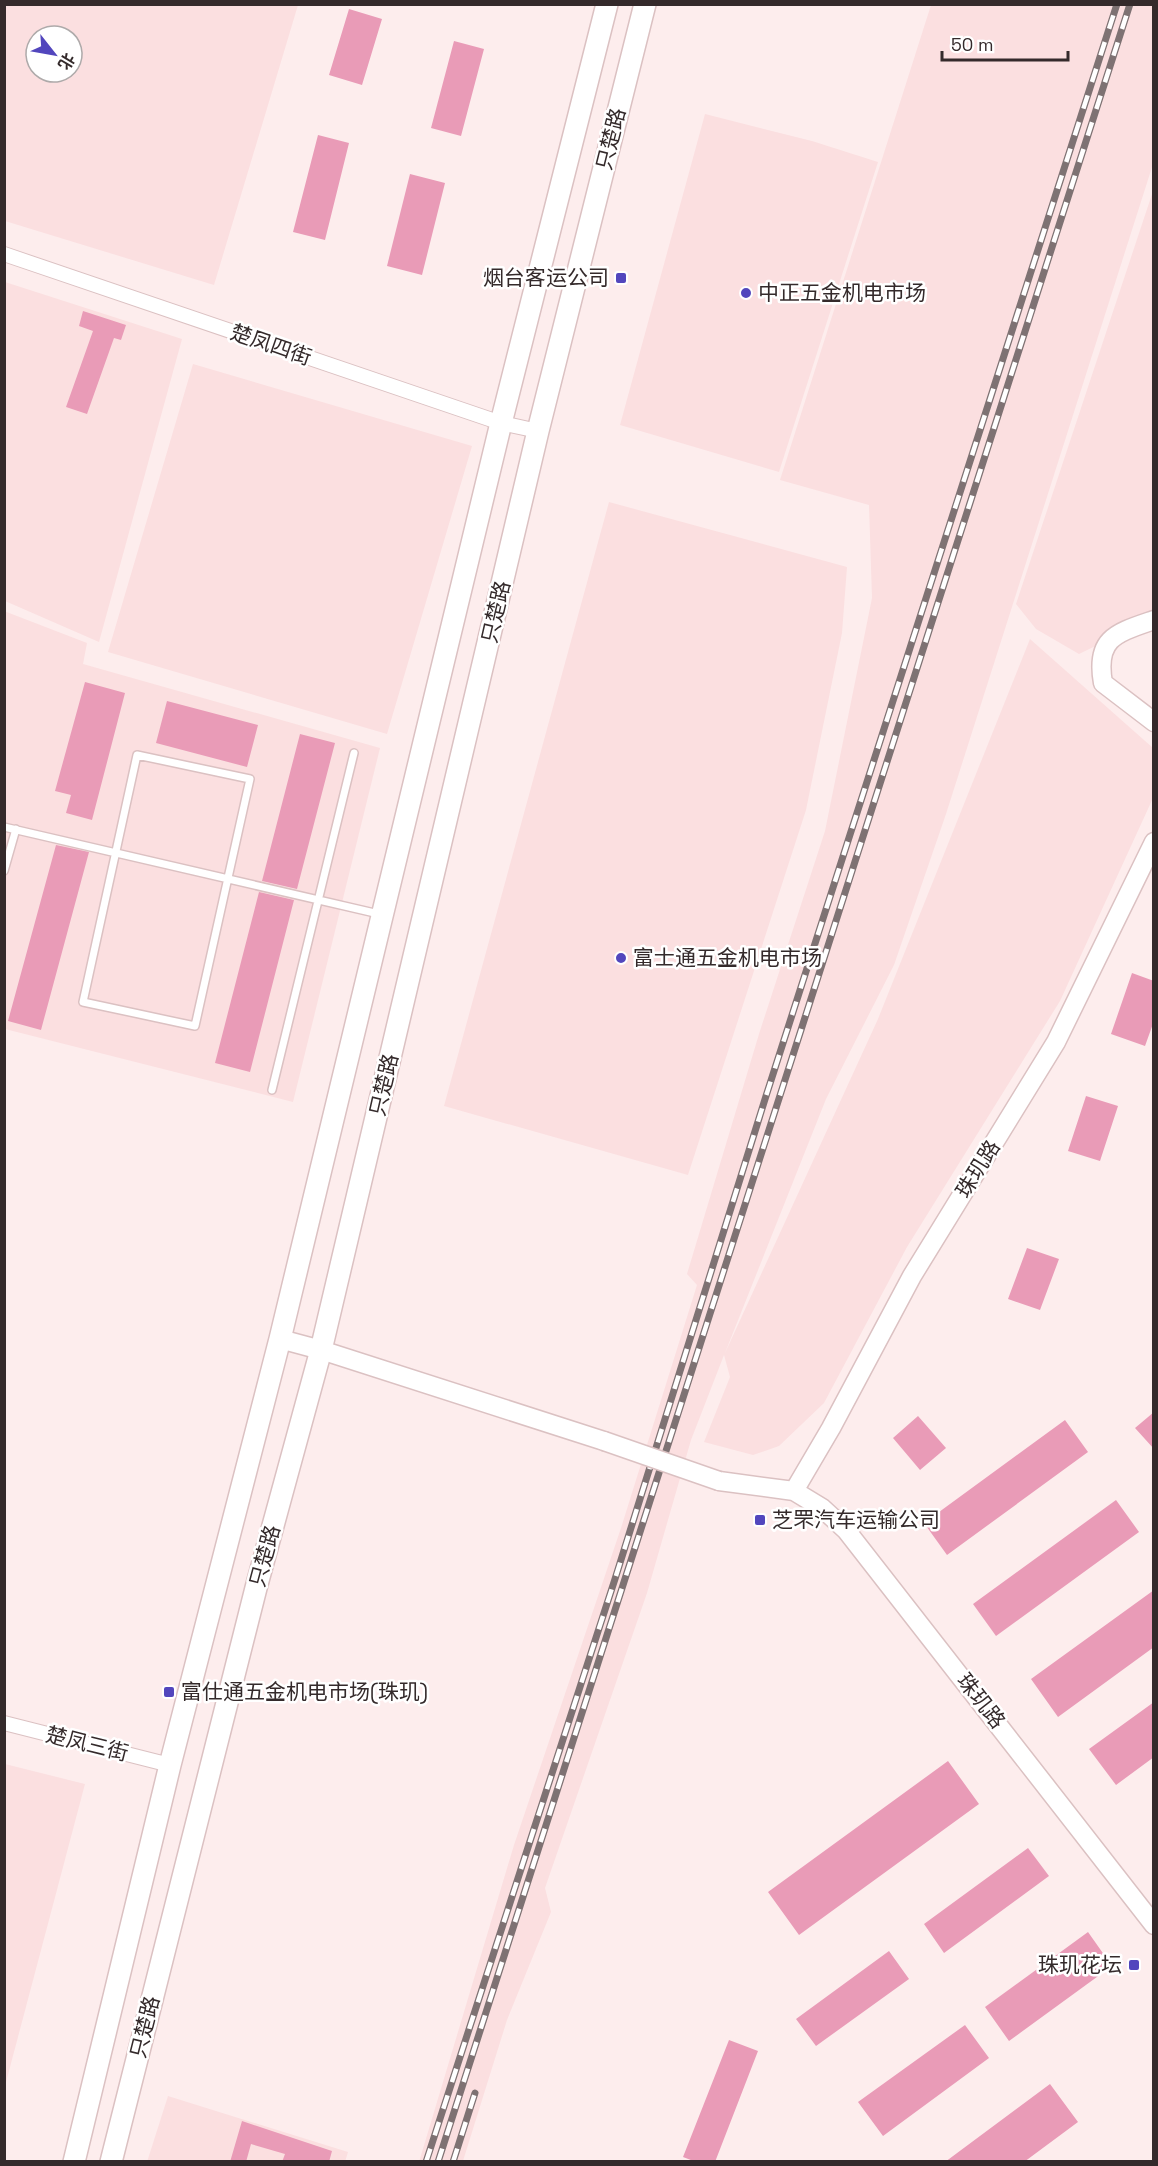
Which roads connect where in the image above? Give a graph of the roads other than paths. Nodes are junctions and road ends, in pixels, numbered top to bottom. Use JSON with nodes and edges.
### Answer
{"nodes":[{"id":1,"x":607,"y":4,"type":"edge"},
{"id":2,"x":645,"y":4,"type":"edge"},
{"id":3,"x":4,"y":254,"type":"edge"},
{"id":4,"x":501,"y":423,"type":"junction"},
{"id":5,"x":538,"y":431,"type":"junction"},
{"id":6,"x":1154,"y":620,"type":"edge"},
{"id":7,"x":1154,"y":722,"type":"edge"},
{"id":8,"x":354,"y":753,"type":"dead end"},
{"id":9,"x":4,"y":827,"type":"edge"},
{"id":10,"x":16,"y":830,"type":"junction"},
{"id":11,"x":1154,"y":842,"type":"edge"},
{"id":12,"x":116,"y":852,"type":"junction"},
{"id":13,"x":4,"y":871,"type":"edge"},
{"id":14,"x":228,"y":878,"type":"junction"},
{"id":15,"x":317,"y":900,"type":"junction"},
{"id":16,"x":382,"y":915,"type":"junction"},
{"id":17,"x":272,"y":1090,"type":"dead end"},
{"id":18,"x":280,"y":1339,"type":"junction"},
{"id":19,"x":321,"y":1350,"type":"junction"},
{"id":20,"x":794,"y":1491,"type":"junction"},
{"id":21,"x":4,"y":1723,"type":"edge"},
{"id":22,"x":170,"y":1764,"type":"junction"},
{"id":23,"x":1154,"y":1925,"type":"edge"},
{"id":24,"x":74,"y":2162,"type":"edge"},
{"id":25,"x":111,"y":2162,"type":"edge"}],
"edges":[{"from":1,"to":4,"type":"main road","name":"只楚路"},
{"from":2,"to":5,"type":"main road","name":"只楚路"},
{"from":3,"to":4,"type":"street","name":"楚凤四街"},
{"from":4,"to":5,"type":"street","name":"楚凤四街"},
{"from":4,"to":16,"type":"main road","name":"只楚路"},
{"from":5,"to":19,"type":"main road","name":"只楚路"},
{"from":6,"to":7,"type":"street"},
{"from":8,"to":15,"type":"lane"},
{"from":9,"to":10,"type":"lane"},
{"from":10,"to":12,"type":"lane"},
{"from":10,"to":13,"type":"lane"},
{"from":11,"to":20,"type":"street","name":"珠玑路"},
{"from":12,"to":14,"type":"lane"},
{"from":12,"to":14,"type":"lane"},
{"from":12,"to":14,"type":"lane"},
{"from":14,"to":15,"type":"lane"},
{"from":15,"to":16,"type":"lane"},
{"from":15,"to":17,"type":"lane"},
{"from":16,"to":18,"type":"main road","name":"只楚路"},
{"from":18,"to":19,"type":"street","name":"珠玑路"},
{"from":18,"to":22,"type":"main road","name":"只楚路"},
{"from":19,"to":20,"type":"street","name":"珠玑路","bridge":true},
{"from":19,"to":25,"type":"main road","name":"只楚路"},
{"from":20,"to":23,"type":"street","name":"珠玑路"},
{"from":21,"to":22,"type":"street","name":"楚凤三街"},
{"from":22,"to":24,"type":"main road","name":"只楚路"}]}
